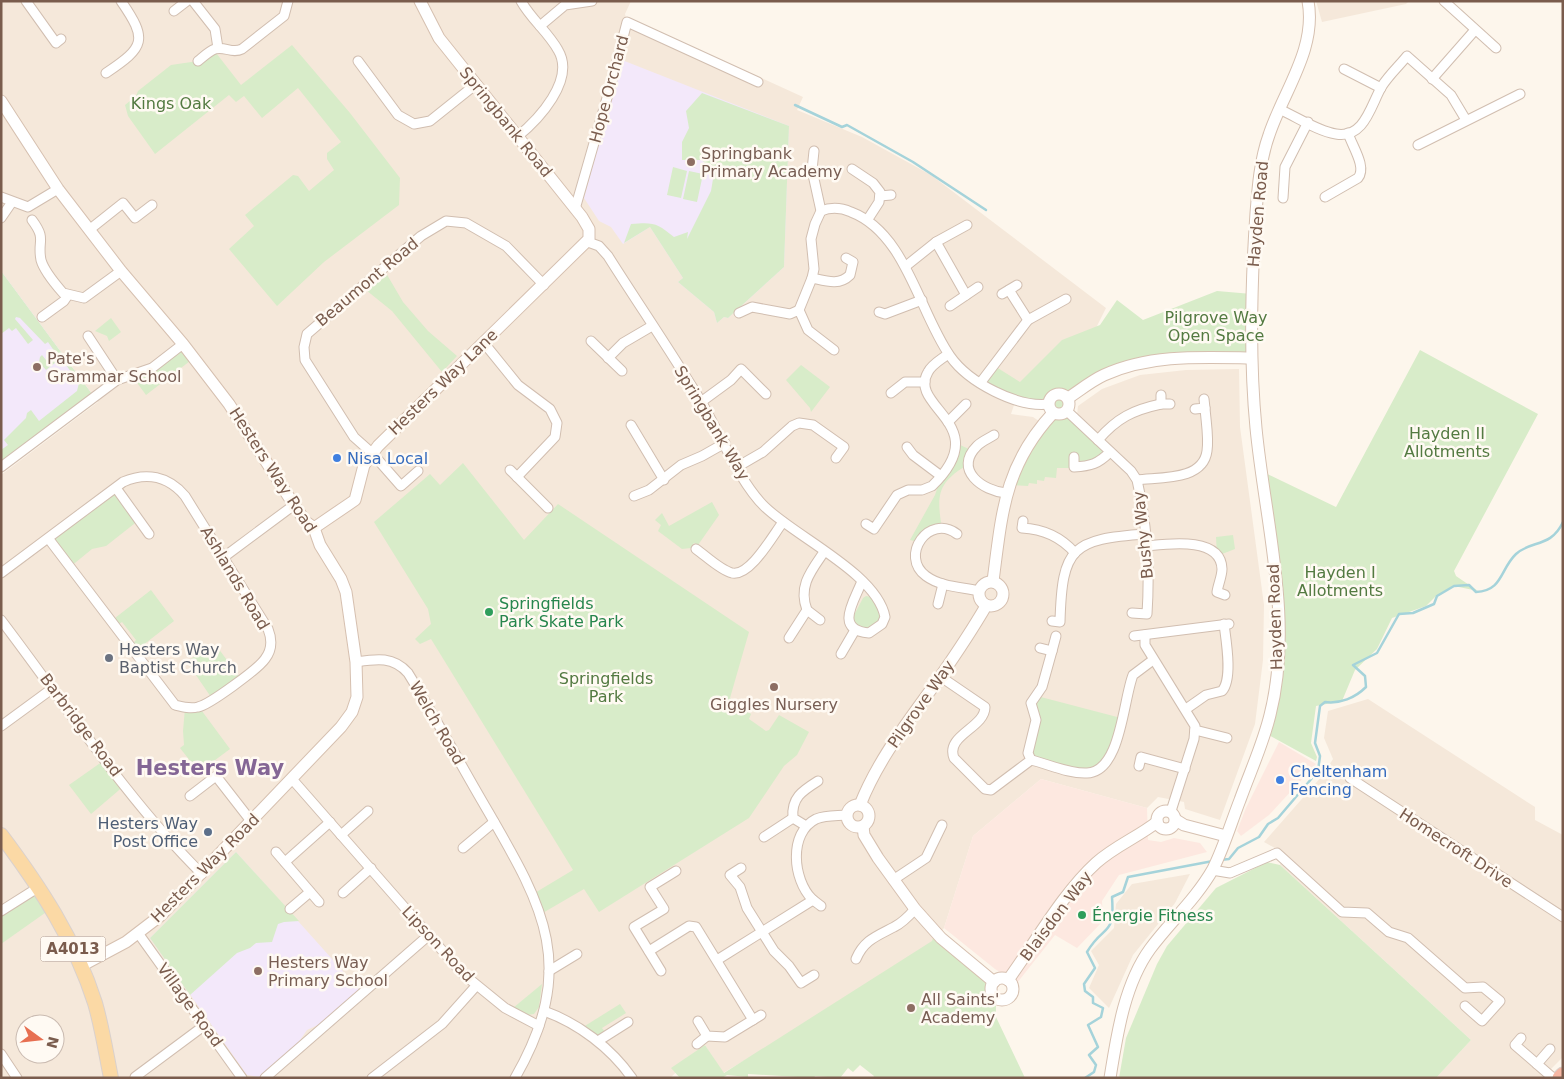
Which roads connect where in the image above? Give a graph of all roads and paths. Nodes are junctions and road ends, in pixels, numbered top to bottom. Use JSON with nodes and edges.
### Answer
{"nodes":[{"id":1,"x":26,"y":1,"type":"edge"},
{"id":2,"x":121,"y":1,"type":"edge"},
{"id":3,"x":187,"y":1,"type":"edge"},
{"id":4,"x":194,"y":1,"type":"edge"},
{"id":5,"x":288,"y":1,"type":"edge"},
{"id":6,"x":420,"y":1,"type":"edge"},
{"id":7,"x":520,"y":1,"type":"edge"},
{"id":8,"x":592,"y":1,"type":"edge"},
{"id":9,"x":1308,"y":1,"type":"edge"},
{"id":10,"x":1444,"y":1,"type":"edge"},
{"id":11,"x":174,"y":11,"type":"dead end"},
{"id":12,"x":540,"y":26,"type":"junction"},
{"id":13,"x":1475,"y":30,"type":"junction"},
{"id":14,"x":62,"y":39,"type":"dead end"},
{"id":15,"x":218,"y":48,"type":"junction"},
{"id":16,"x":1496,"y":48,"type":"dead end"},
{"id":17,"x":198,"y":61,"type":"dead end"},
{"id":18,"x":358,"y":61,"type":"dead end"},
{"id":19,"x":1344,"y":69,"type":"dead end"},
{"id":20,"x":106,"y":73,"type":"dead end"},
{"id":21,"x":1432,"y":79,"type":"junction"},
{"id":22,"x":758,"y":82,"type":"dead end"},
{"id":23,"x":475,"y":84,"type":"junction"},
{"id":24,"x":1381,"y":88,"type":"junction"},
{"id":25,"x":1520,"y":94,"type":"dead end"},
{"id":26,"x":1,"y":101,"type":"edge"},
{"id":27,"x":1279,"y":109,"type":"junction"},
{"id":28,"x":1466,"y":120,"type":"junction"},
{"id":29,"x":1308,"y":122,"type":"junction"},
{"id":30,"x":1348,"y":134,"type":"junction"},
{"id":31,"x":517,"y":137,"type":"junction"},
{"id":32,"x":1418,"y":145,"type":"dead end"},
{"id":33,"x":814,"y":151,"type":"dead end"},
{"id":34,"x":852,"y":169,"type":"dead end"},
{"id":35,"x":58,"y":189,"type":"junction"},
{"id":36,"x":891,"y":195,"type":"dead end"},
{"id":37,"x":880,"y":196,"type":"junction"},
{"id":38,"x":1,"y":197,"type":"edge"},
{"id":39,"x":1324,"y":197,"type":"dead end"},
{"id":40,"x":1283,"y":198,"type":"dead end"},
{"id":41,"x":12,"y":202,"type":"junction"},
{"id":42,"x":152,"y":205,"type":"dead end"},
{"id":43,"x":575,"y":209,"type":"junction"},
{"id":44,"x":821,"y":211,"type":"junction"},
{"id":45,"x":1,"y":218,"type":"edge"},
{"id":46,"x":32,"y":220,"type":"dead end"},
{"id":47,"x":868,"y":220,"type":"junction"},
{"id":48,"x":967,"y":225,"type":"dead end"},
{"id":49,"x":89,"y":230,"type":"junction"},
{"id":50,"x":588,"y":242,"type":"junction"},
{"id":51,"x":936,"y":242,"type":"junction"},
{"id":52,"x":853,"y":260,"type":"dead end"},
{"id":53,"x":906,"y":266,"type":"junction"},
{"id":54,"x":122,"y":271,"type":"junction"},
{"id":55,"x":812,"y":278,"type":"junction"},
{"id":56,"x":544,"y":285,"type":"junction"},
{"id":57,"x":1017,"y":285,"type":"dead end"},
{"id":58,"x":978,"y":287,"type":"dead end"},
{"id":59,"x":68,"y":295,"type":"junction"},
{"id":60,"x":966,"y":295,"type":"junction"},
{"id":61,"x":1066,"y":299,"type":"dead end"},
{"id":62,"x":922,"y":300,"type":"junction"},
{"id":63,"x":950,"y":306,"type":"dead end"},
{"id":64,"x":799,"y":310,"type":"junction"},
{"id":65,"x":738,"y":314,"type":"dead end"},
{"id":66,"x":882,"y":316,"type":"dead end"},
{"id":67,"x":42,"y":317,"type":"dead end"},
{"id":68,"x":1028,"y":320,"type":"junction"},
{"id":69,"x":652,"y":326,"type":"junction"},
{"id":70,"x":88,"y":336,"type":"dead end"},
{"id":71,"x":591,"y":341,"type":"dead end"},
{"id":72,"x":484,"y":343,"type":"junction"},
{"id":73,"x":183,"y":344,"type":"junction"},
{"id":74,"x":834,"y":350,"type":"dead end"},
{"id":75,"x":948,"y":354,"type":"junction"},
{"id":76,"x":608,"y":358,"type":"junction"},
{"id":77,"x":1251,"y":358,"type":"junction"},
{"id":78,"x":622,"y":372,"type":"dead end"},
{"id":79,"x":117,"y":380,"type":"junction"},
{"id":80,"x":925,"y":382,"type":"junction"},
{"id":81,"x":981,"y":382,"type":"junction"},
{"id":82,"x":891,"y":393,"type":"dead end"},
{"id":83,"x":766,"y":394,"type":"dead end"},
{"id":84,"x":1068,"y":398,"type":"junction"},
{"id":85,"x":1164,"y":401,"type":"dead end"},
{"id":86,"x":701,"y":402,"type":"junction"},
{"id":87,"x":966,"y":404,"type":"dead end"},
{"id":88,"x":1051,"y":408,"type":"junction"},
{"id":89,"x":1195,"y":409,"type":"dead end"},
{"id":90,"x":1067,"y":411,"type":"junction"},
{"id":91,"x":948,"y":422,"type":"junction"},
{"id":92,"x":631,"y":425,"type":"dead end"},
{"id":93,"x":994,"y":435,"type":"dead end"},
{"id":94,"x":1098,"y":440,"type":"junction"},
{"id":95,"x":725,"y":443,"type":"junction"},
{"id":96,"x":907,"y":447,"type":"dead end"},
{"id":97,"x":1110,"y":452,"type":"junction"},
{"id":98,"x":372,"y":453,"type":"junction"},
{"id":99,"x":1074,"y":457,"type":"dead end"},
{"id":100,"x":836,"y":458,"type":"dead end"},
{"id":101,"x":1,"y":467,"type":"edge"},
{"id":102,"x":738,"y":467,"type":"junction"},
{"id":103,"x":418,"y":471,"type":"dead end"},
{"id":104,"x":941,"y":476,"type":"junction"},
{"id":105,"x":664,"y":480,"type":"junction"},
{"id":106,"x":1137,"y":480,"type":"junction"},
{"id":107,"x":116,"y":488,"type":"junction"},
{"id":108,"x":1006,"y":493,"type":"junction"},
{"id":109,"x":634,"y":496,"type":"dead end"},
{"id":110,"x":294,"y":505,"type":"junction"},
{"id":111,"x":548,"y":508,"type":"dead end"},
{"id":112,"x":1023,"y":521,"type":"dead end"},
{"id":113,"x":783,"y":522,"type":"junction"},
{"id":114,"x":866,"y":524,"type":"dead end"},
{"id":115,"x":314,"y":528,"type":"junction"},
{"id":116,"x":149,"y":534,"type":"dead end"},
{"id":117,"x":957,"y":534,"type":"dead end"},
{"id":118,"x":1146,"y":534,"type":"junction"},
{"id":119,"x":48,"y":538,"type":"junction"},
{"id":120,"x":1147,"y":546,"type":"junction"},
{"id":121,"x":696,"y":549,"type":"dead end"},
{"id":122,"x":824,"y":552,"type":"junction"},
{"id":123,"x":1075,"y":553,"type":"junction"},
{"id":124,"x":224,"y":557,"type":"junction"},
{"id":125,"x":1,"y":573,"type":"edge"},
{"id":126,"x":862,"y":581,"type":"junction"},
{"id":127,"x":993,"y":581,"type":"junction"},
{"id":128,"x":943,"y":584,"type":"junction"},
{"id":129,"x":979,"y":591,"type":"junction"},
{"id":130,"x":1225,"y":594,"type":"dead end"},
{"id":131,"x":938,"y":604,"type":"dead end"},
{"id":132,"x":986,"y":606,"type":"junction"},
{"id":133,"x":808,"y":610,"type":"junction"},
{"id":134,"x":1132,"y":613,"type":"dead end"},
{"id":135,"x":1,"y":620,"type":"edge"},
{"id":136,"x":820,"y":620,"type":"dead end"},
{"id":137,"x":1052,"y":621,"type":"dead end"},
{"id":138,"x":855,"y":630,"type":"junction"},
{"id":139,"x":1145,"y":635,"type":"junction"},
{"id":140,"x":1056,"y":636,"type":"dead end"},
{"id":141,"x":1134,"y":636,"type":"dead end"},
{"id":142,"x":789,"y":638,"type":"dead end"},
{"id":143,"x":1040,"y":648,"type":"dead end"},
{"id":144,"x":1052,"y":651,"type":"junction"},
{"id":145,"x":842,"y":654,"type":"dead end"},
{"id":146,"x":1153,"y":660,"type":"junction"},
{"id":147,"x":356,"y":662,"type":"junction"},
{"id":148,"x":941,"y":677,"type":"junction"},
{"id":149,"x":53,"y":688,"type":"junction"},
{"id":150,"x":1186,"y":709,"type":"junction"},
{"id":151,"x":1,"y":726,"type":"edge"},
{"id":152,"x":1195,"y":730,"type":"junction"},
{"id":153,"x":1227,"y":738,"type":"dead end"},
{"id":154,"x":1031,"y":760,"type":"junction"},
{"id":155,"x":1139,"y":766,"type":"dead end"},
{"id":156,"x":1184,"y":768,"type":"junction"},
{"id":157,"x":1350,"y":778,"type":"dead end"},
{"id":158,"x":292,"y":779,"type":"junction"},
{"id":159,"x":818,"y":781,"type":"dead end"},
{"id":160,"x":190,"y":796,"type":"dead end"},
{"id":161,"x":860,"y":805,"type":"junction"},
{"id":162,"x":368,"y":811,"type":"dead end"},
{"id":163,"x":847,"y":816,"type":"junction"},
{"id":164,"x":1173,"y":816,"type":"junction"},
{"id":165,"x":794,"y":818,"type":"junction"},
{"id":166,"x":251,"y":821,"type":"junction"},
{"id":167,"x":330,"y":822,"type":"junction"},
{"id":168,"x":494,"y":822,"type":"junction"},
{"id":169,"x":942,"y":825,"type":"dead end"},
{"id":170,"x":806,"y":826,"type":"junction"},
{"id":171,"x":863,"y":826,"type":"junction"},
{"id":172,"x":1,"y":835,"type":"edge"},
{"id":173,"x":341,"y":835,"type":"junction"},
{"id":174,"x":1226,"y":836,"type":"junction"},
{"id":175,"x":764,"y":837,"type":"dead end"},
{"id":176,"x":463,"y":848,"type":"dead end"},
{"id":177,"x":276,"y":852,"type":"dead end"},
{"id":178,"x":285,"y":862,"type":"junction"},
{"id":179,"x":1215,"y":863,"type":"junction"},
{"id":180,"x":370,"y":868,"type":"junction"},
{"id":181,"x":741,"y":868,"type":"dead end"},
{"id":182,"x":676,"y":871,"type":"dead end"},
{"id":183,"x":202,"y":874,"type":"junction"},
{"id":184,"x":893,"y":880,"type":"junction"},
{"id":185,"x":39,"y":887,"type":"junction"},
{"id":186,"x":310,"y":892,"type":"junction"},
{"id":187,"x":343,"y":893,"type":"dead end"},
{"id":188,"x":812,"y":900,"type":"junction"},
{"id":189,"x":319,"y":902,"type":"dead end"},
{"id":190,"x":822,"y":906,"type":"dead end"},
{"id":191,"x":290,"y":909,"type":"dead end"},
{"id":192,"x":915,"y":910,"type":"junction"},
{"id":193,"x":1,"y":911,"type":"edge"},
{"id":194,"x":1563,"y":918,"type":"edge"},
{"id":195,"x":762,"y":931,"type":"junction"},
{"id":196,"x":138,"y":933,"type":"junction"},
{"id":197,"x":429,"y":935,"type":"junction"},
{"id":198,"x":649,"y":951,"type":"junction"},
{"id":199,"x":577,"y":954,"type":"dead end"},
{"id":200,"x":717,"y":960,"type":"junction"},
{"id":201,"x":856,"y":960,"type":"dead end"},
{"id":202,"x":81,"y":966,"type":"junction"},
{"id":203,"x":549,"y":971,"type":"junction"},
{"id":204,"x":661,"y":971,"type":"dead end"},
{"id":205,"x":814,"y":975,"type":"dead end"},
{"id":206,"x":1008,"y":980,"type":"junction"},
{"id":207,"x":994,"y":982,"type":"junction"},
{"id":208,"x":476,"y":986,"type":"junction"},
{"id":209,"x":1465,"y":1006,"type":"dead end"},
{"id":210,"x":544,"y":1011,"type":"junction"},
{"id":211,"x":762,"y":1015,"type":"dead end"},
{"id":212,"x":753,"y":1020,"type":"junction"},
{"id":213,"x":698,"y":1021,"type":"dead end"},
{"id":214,"x":628,"y":1022,"type":"dead end"},
{"id":215,"x":205,"y":1025,"type":"junction"},
{"id":216,"x":539,"y":1026,"type":"junction"},
{"id":217,"x":707,"y":1036,"type":"junction"},
{"id":218,"x":1521,"y":1038,"type":"dead end"},
{"id":219,"x":598,"y":1041,"type":"junction"},
{"id":220,"x":696,"y":1044,"type":"dead end"},
{"id":221,"x":1550,"y":1049,"type":"dead end"},
{"id":222,"x":1,"y":1054,"type":"edge"},
{"id":223,"x":1537,"y":1064,"type":"junction"},
{"id":224,"x":1563,"y":1074,"type":"edge"},
{"id":225,"x":135,"y":1077,"type":"edge"},
{"id":226,"x":17,"y":1078,"type":"edge"},
{"id":227,"x":111,"y":1078,"type":"edge"},
{"id":228,"x":242,"y":1078,"type":"edge"},
{"id":229,"x":265,"y":1078,"type":"edge"},
{"id":230,"x":372,"y":1078,"type":"edge"},
{"id":231,"x":515,"y":1078,"type":"edge"},
{"id":232,"x":632,"y":1078,"type":"edge"},
{"id":233,"x":1110,"y":1078,"type":"edge"},
{"id":234,"x":1553,"y":1078,"type":"edge"},
{"id":235,"x":1560,"y":1078,"type":"edge"}],
"edges":[{"from":1,"to":14,"type":"street"},
{"from":2,"to":20,"type":"street"},
{"from":3,"to":11,"type":"street"},
{"from":4,"to":15,"type":"street"},
{"from":5,"to":15,"type":"street"},
{"from":6,"to":23,"type":"street","name":"Springbank Road"},
{"from":7,"to":12,"type":"street"},
{"from":8,"to":12,"type":"street"},
{"from":9,"to":27,"type":"street","name":"Hayden Road"},
{"from":10,"to":13,"type":"street"},
{"from":12,"to":31,"type":"street"},
{"from":13,"to":16,"type":"street"},
{"from":13,"to":21,"type":"street"},
{"from":15,"to":17,"type":"street"},
{"from":18,"to":23,"type":"street"},
{"from":19,"to":24,"type":"street"},
{"from":21,"to":24,"type":"street"},
{"from":21,"to":28,"type":"street"},
{"from":22,"to":43,"type":"street","name":"Hope Orchard"},
{"from":23,"to":31,"type":"street","name":"Springbank Road"},
{"from":24,"to":30,"type":"street"},
{"from":25,"to":28,"type":"street"},
{"from":26,"to":35,"type":"street","name":"Hesters Way Road"},
{"from":27,"to":29,"type":"street"},
{"from":27,"to":77,"type":"street","name":"Hayden Road"},
{"from":28,"to":32,"type":"street"},
{"from":29,"to":30,"type":"street"},
{"from":29,"to":40,"type":"street"},
{"from":30,"to":39,"type":"street"},
{"from":31,"to":43,"type":"street","name":"Springbank Road"},
{"from":33,"to":44,"type":"street"},
{"from":34,"to":37,"type":"street"},
{"from":35,"to":41,"type":"street"},
{"from":35,"to":49,"type":"street","name":"Hesters Way Road"},
{"from":36,"to":37,"type":"street"},
{"from":37,"to":47,"type":"street"},
{"from":38,"to":41,"type":"street"},
{"from":41,"to":45,"type":"street"},
{"from":42,"to":49,"type":"street"},
{"from":43,"to":50,"type":"street","name":"Springbank Road"},
{"from":44,"to":47,"type":"street"},
{"from":44,"to":55,"type":"street"},
{"from":46,"to":59,"type":"street"},
{"from":47,"to":53,"type":"street"},
{"from":48,"to":51,"type":"street"},
{"from":49,"to":54,"type":"street","name":"Hesters Way Road"},
{"from":50,"to":56,"type":"street","name":"Hesters Way Lane"},
{"from":50,"to":69,"type":"street","name":"Springbank Way"},
{"from":51,"to":53,"type":"street"},
{"from":51,"to":60,"type":"street"},
{"from":52,"to":55,"type":"street"},
{"from":53,"to":62,"type":"street"},
{"from":54,"to":59,"type":"street"},
{"from":54,"to":73,"type":"street","name":"Hesters Way Road"},
{"from":55,"to":64,"type":"street"},
{"from":56,"to":72,"type":"street","name":"Hesters Way Lane"},
{"from":56,"to":98,"type":"street","name":"Beaumont Road"},
{"from":57,"to":68,"type":"street"},
{"from":58,"to":60,"type":"street"},
{"from":59,"to":67,"type":"street"},
{"from":60,"to":63,"type":"street"},
{"from":61,"to":68,"type":"street"},
{"from":62,"to":66,"type":"street"},
{"from":62,"to":75,"type":"street"},
{"from":64,"to":65,"type":"street"},
{"from":64,"to":74,"type":"street"},
{"from":68,"to":81,"type":"street"},
{"from":69,"to":76,"type":"street"},
{"from":69,"to":86,"type":"street","name":"Springbank Way"},
{"from":70,"to":79,"type":"street"},
{"from":71,"to":76,"type":"street"},
{"from":72,"to":98,"type":"street","name":"Hesters Way Lane"},
{"from":72,"to":111,"type":"street"},
{"from":73,"to":79,"type":"street"},
{"from":73,"to":110,"type":"street","name":"Hesters Way Road"},
{"from":75,"to":80,"type":"street"},
{"from":75,"to":81,"type":"street"},
{"from":76,"to":78,"type":"street"},
{"from":77,"to":84,"type":"street"},
{"from":77,"to":174,"type":"street","name":"Hayden Road"},
{"from":79,"to":101,"type":"street"},
{"from":80,"to":82,"type":"street"},
{"from":80,"to":91,"type":"street"},
{"from":81,"to":88,"type":"street"},
{"from":83,"to":86,"type":"street"},
{"from":84,"to":88,"type":"street"},
{"from":84,"to":90,"type":"street"},
{"from":85,"to":94,"type":"street"},
{"from":86,"to":95,"type":"street","name":"Springbank Way"},
{"from":87,"to":91,"type":"street"},
{"from":88,"to":90,"type":"street"},
{"from":88,"to":108,"type":"street"},
{"from":89,"to":106,"type":"street"},
{"from":90,"to":94,"type":"street","name":"Bushy Way"},
{"from":91,"to":104,"type":"street"},
{"from":92,"to":105,"type":"street"},
{"from":93,"to":108,"type":"street"},
{"from":94,"to":97,"type":"street","name":"Bushy Way"},
{"from":95,"to":102,"type":"street","name":"Springbank Way"},
{"from":95,"to":105,"type":"street"},
{"from":96,"to":104,"type":"street"},
{"from":97,"to":99,"type":"street"},
{"from":97,"to":106,"type":"street","name":"Bushy Way"},
{"from":98,"to":103,"type":"street","name":"Beaumont Road"},
{"from":98,"to":115,"type":"street","name":"Hesters Way Lane"},
{"from":100,"to":102,"type":"street"},
{"from":102,"to":113,"type":"street","name":"Springbank Way"},
{"from":104,"to":114,"type":"street"},
{"from":105,"to":109,"type":"street"},
{"from":106,"to":118,"type":"street","name":"Bushy Way"},
{"from":107,"to":116,"type":"street"},
{"from":107,"to":119,"type":"street","name":"Ashlands Road"},
{"from":107,"to":124,"type":"street","name":"Ashlands Road"},
{"from":108,"to":127,"type":"street"},
{"from":110,"to":115,"type":"street","name":"Hesters Way Road"},
{"from":110,"to":124,"type":"street"},
{"from":112,"to":123,"type":"street"},
{"from":113,"to":121,"type":"street"},
{"from":113,"to":122,"type":"street","name":"Springbank Way"},
{"from":115,"to":147,"type":"street","name":"Hesters Way Road"},
{"from":117,"to":128,"type":"street"},
{"from":118,"to":120,"type":"street","name":"Bushy Way"},
{"from":118,"to":123,"type":"street"},
{"from":119,"to":124,"type":"street","name":"Ashlands Road"},
{"from":119,"to":125,"type":"street","name":"Ashlands Road"},
{"from":120,"to":130,"type":"street"},
{"from":120,"to":134,"type":"street","name":"Bushy Way"},
{"from":122,"to":126,"type":"street","name":"Springbank Way"},
{"from":122,"to":133,"type":"street"},
{"from":123,"to":137,"type":"street"},
{"from":126,"to":138,"type":"street"},
{"from":126,"to":138,"type":"street","name":"Springbank Way"},
{"from":127,"to":129,"type":"street"},
{"from":127,"to":132,"type":"street"},
{"from":128,"to":129,"type":"street"},
{"from":128,"to":131,"type":"street"},
{"from":129,"to":132,"type":"street"},
{"from":132,"to":148,"type":"street","name":"Pilgrove Way"},
{"from":133,"to":136,"type":"street"},
{"from":133,"to":142,"type":"street"},
{"from":135,"to":149,"type":"street","name":"Barbridge Road"},
{"from":138,"to":145,"type":"street"},
{"from":139,"to":141,"type":"street"},
{"from":139,"to":146,"type":"street"},
{"from":139,"to":150,"type":"street"},
{"from":140,"to":144,"type":"street"},
{"from":143,"to":144,"type":"street"},
{"from":144,"to":154,"type":"street"},
{"from":146,"to":150,"type":"street"},
{"from":146,"to":154,"type":"street"},
{"from":147,"to":158,"type":"street","name":"Hesters Way Road"},
{"from":147,"to":168,"type":"street","name":"Welch Road"},
{"from":148,"to":154,"type":"street"},
{"from":148,"to":161,"type":"street","name":"Pilgrove Way"},
{"from":149,"to":151,"type":"street"},
{"from":149,"to":183,"type":"street","name":"Barbridge Road"},
{"from":150,"to":152,"type":"street"},
{"from":152,"to":153,"type":"street"},
{"from":152,"to":156,"type":"street"},
{"from":155,"to":156,"type":"street"},
{"from":156,"to":164,"type":"street"},
{"from":157,"to":194,"type":"street","name":"Homecroft Drive"},
{"from":158,"to":166,"type":"street","name":"Hesters Way Road"},
{"from":158,"to":167,"type":"street","name":"Lipson Road"},
{"from":159,"to":165,"type":"street"},
{"from":160,"to":166,"type":"street"},
{"from":161,"to":163,"type":"street"},
{"from":161,"to":171,"type":"street"},
{"from":162,"to":173,"type":"street"},
{"from":163,"to":170,"type":"street"},
{"from":163,"to":171,"type":"street"},
{"from":164,"to":174,"type":"street"},
{"from":164,"to":206,"type":"street","name":"Blaisdon Way"},
{"from":165,"to":170,"type":"street"},
{"from":165,"to":175,"type":"street"},
{"from":166,"to":183,"type":"street","name":"Hesters Way Road"},
{"from":167,"to":173,"type":"street","name":"Lipson Road"},
{"from":167,"to":178,"type":"street"},
{"from":168,"to":176,"type":"street"},
{"from":168,"to":203,"type":"street","name":"Welch Road"},
{"from":169,"to":184,"type":"street"},
{"from":170,"to":188,"type":"street"},
{"from":171,"to":184,"type":"street"},
{"from":172,"to":185,"type":"main road","number":"A4013"},
{"from":173,"to":180,"type":"street","name":"Lipson Road"},
{"from":174,"to":179,"type":"street","name":"Hayden Road"},
{"from":177,"to":178,"type":"street"},
{"from":178,"to":186,"type":"street"},
{"from":179,"to":209,"type":"street"},
{"from":179,"to":233,"type":"street","name":"Hayden Road"},
{"from":180,"to":187,"type":"street"},
{"from":180,"to":197,"type":"street","name":"Lipson Road"},
{"from":181,"to":195,"type":"street"},
{"from":182,"to":198,"type":"street"},
{"from":183,"to":196,"type":"street","name":"Hesters Way Road"},
{"from":184,"to":192,"type":"street"},
{"from":185,"to":193,"type":"street"},
{"from":185,"to":202,"type":"main road","number":"A4013"},
{"from":186,"to":189,"type":"street"},
{"from":186,"to":191,"type":"street"},
{"from":188,"to":190,"type":"street"},
{"from":188,"to":195,"type":"street"},
{"from":192,"to":201,"type":"street"},
{"from":192,"to":207,"type":"street"},
{"from":195,"to":200,"type":"street"},
{"from":195,"to":205,"type":"street"},
{"from":196,"to":202,"type":"street","name":"Hesters Way Road"},
{"from":196,"to":215,"type":"street","name":"Village Road"},
{"from":197,"to":208,"type":"street","name":"Lipson Road"},
{"from":197,"to":229,"type":"street"},
{"from":198,"to":200,"type":"street"},
{"from":198,"to":204,"type":"street"},
{"from":199,"to":203,"type":"street"},
{"from":200,"to":212,"type":"street"},
{"from":202,"to":227,"type":"main road","number":"A4013"},
{"from":203,"to":210,"type":"street","name":"Welch Road"},
{"from":206,"to":207,"type":"street"},
{"from":206,"to":207,"type":"street"},
{"from":208,"to":216,"type":"street","name":"Lipson Road"},
{"from":208,"to":230,"type":"street"},
{"from":210,"to":216,"type":"street","name":"Welch Road"},
{"from":210,"to":219,"type":"street"},
{"from":211,"to":212,"type":"street"},
{"from":212,"to":217,"type":"street"},
{"from":213,"to":217,"type":"street"},
{"from":214,"to":219,"type":"street"},
{"from":215,"to":225,"type":"street"},
{"from":215,"to":228,"type":"street","name":"Village Road"},
{"from":216,"to":231,"type":"street","name":"Welch Road"},
{"from":217,"to":220,"type":"street"},
{"from":218,"to":223,"type":"street"},
{"from":219,"to":232,"type":"street"},
{"from":221,"to":223,"type":"street"},
{"from":222,"to":226,"type":"street"},
{"from":223,"to":234,"type":"street"},
{"from":224,"to":235,"type":"highway"}]}
